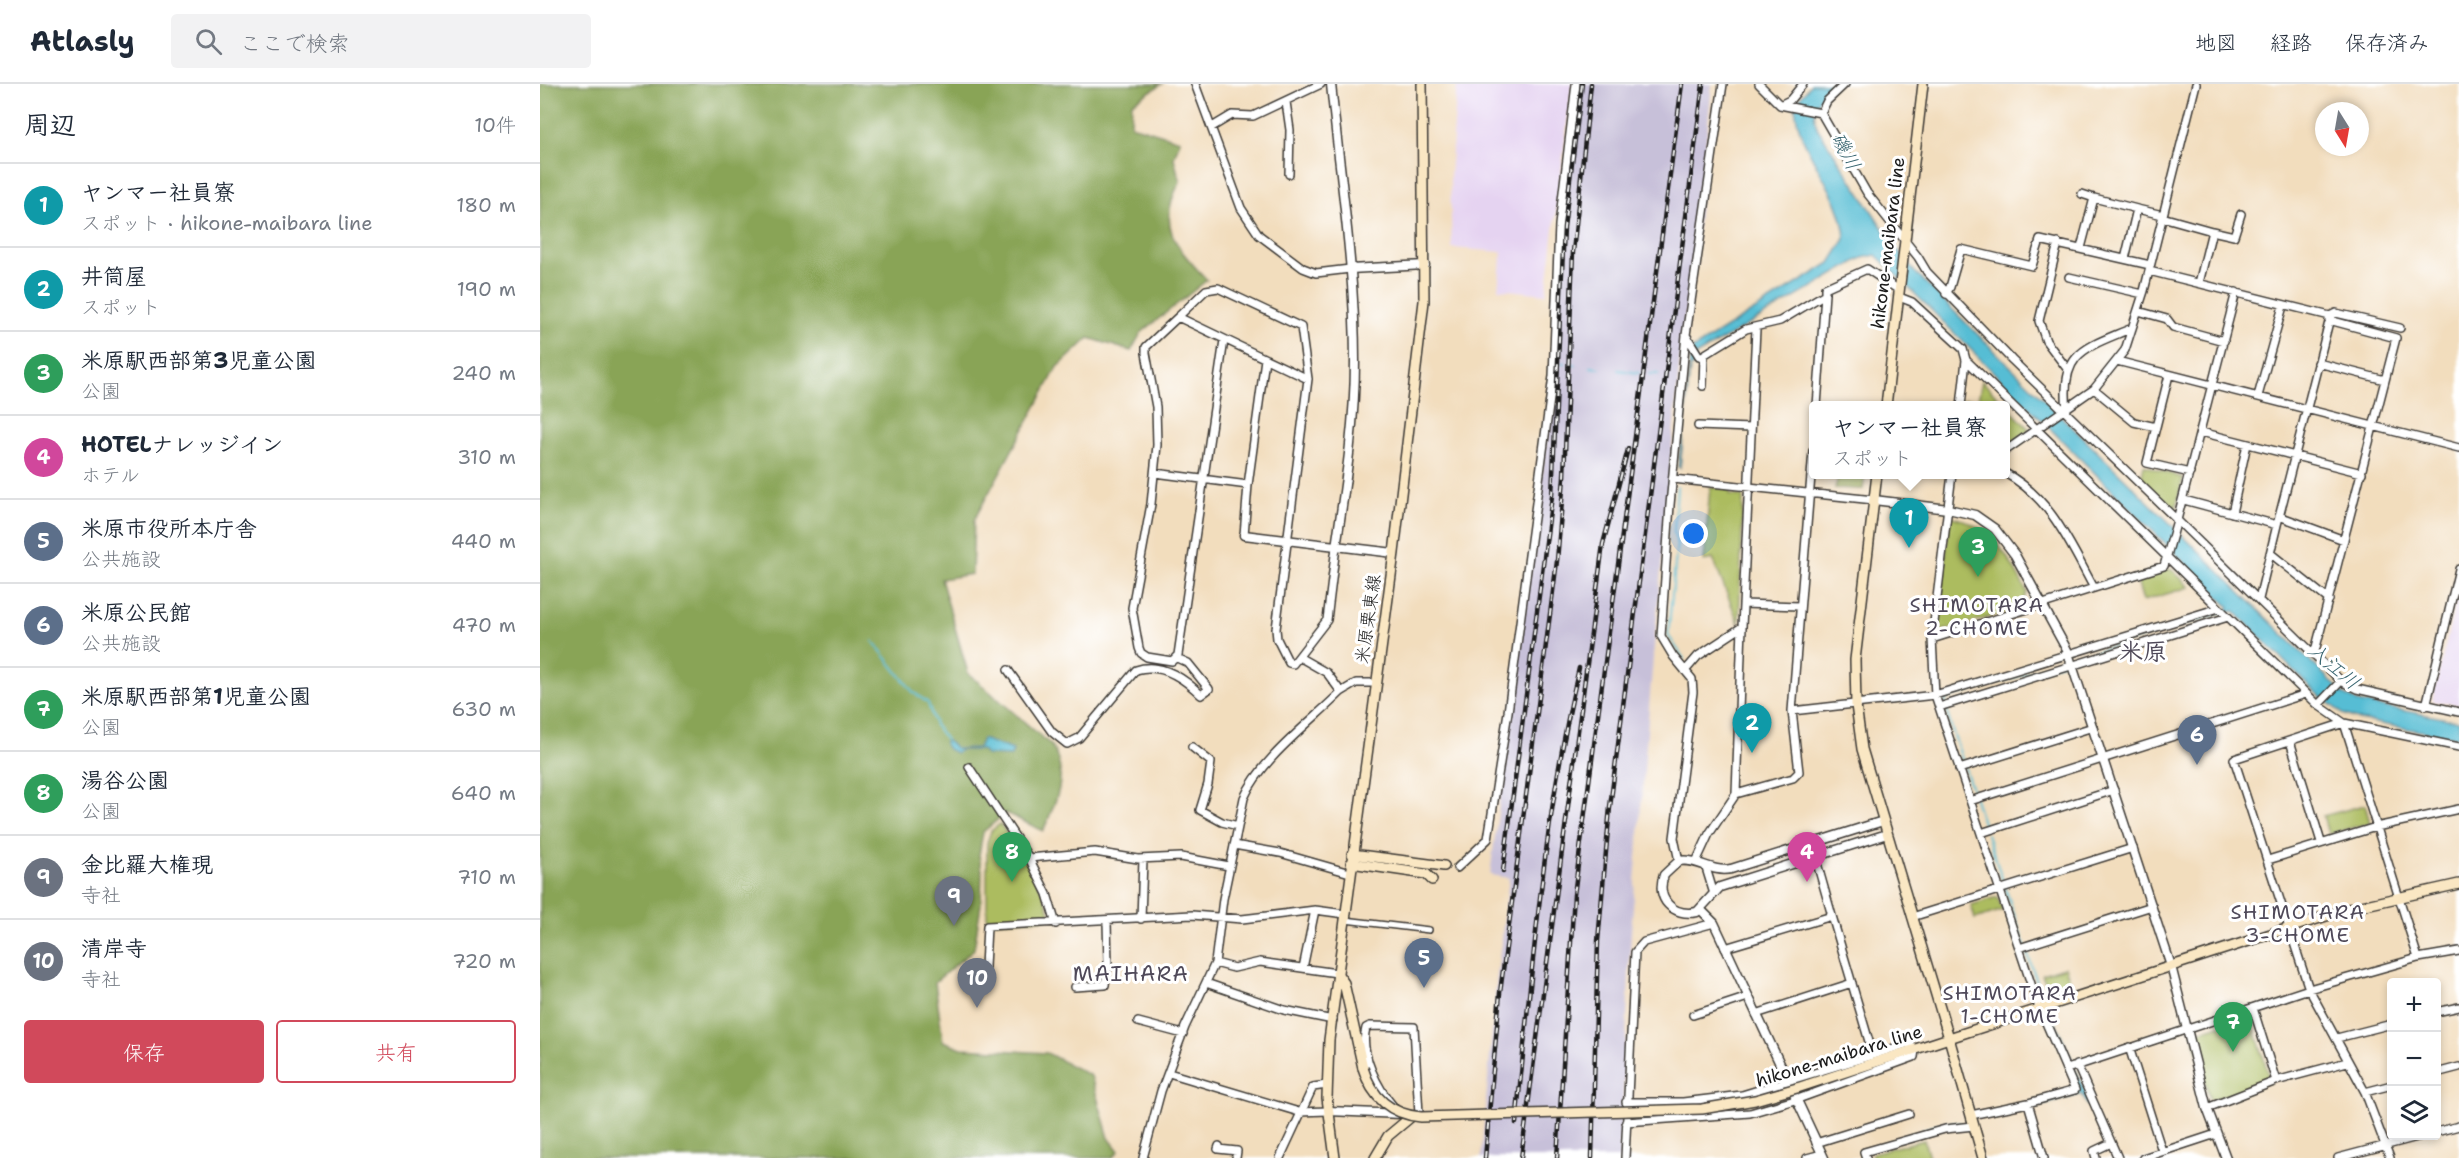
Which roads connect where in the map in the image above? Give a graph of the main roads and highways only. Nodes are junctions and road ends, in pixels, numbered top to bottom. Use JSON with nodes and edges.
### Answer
{"nodes":[{"id":1,"x":1422,"y":84,"type":"edge"},
{"id":2,"x":1923,"y":84,"type":"edge"},
{"id":3,"x":1886,"y":401,"type":"edge"},
{"id":4,"x":1876,"y":479,"type":"edge"},
{"id":5,"x":1351,"y":863,"type":"junction"},
{"id":6,"x":1444,"y":866,"type":"dead end"},
{"id":7,"x":1432,"y":880,"type":"dead end"},
{"id":8,"x":2459,"y":884,"type":"edge"},
{"id":9,"x":1337,"y":973,"type":"junction"},
{"id":10,"x":1949,"y":1038,"type":"junction"},
{"id":11,"x":1415,"y":1115,"type":"junction"},
{"id":12,"x":1335,"y":1158,"type":"edge"},
{"id":13,"x":1375,"y":1158,"type":"edge"},
{"id":14,"x":1983,"y":1158,"type":"edge"}],
"edges":[{"from":1,"to":5,"type":"main road","name":"米原栗東線"},
{"from":2,"to":3,"type":"main road","name":"hikone-maibara line"},
{"from":4,"to":10,"type":"main road","name":"hikone-maibara line"},
{"from":5,"to":6,"type":"main road"},
{"from":5,"to":7,"type":"main road"},
{"from":5,"to":9,"type":"main road","name":"米原栗東線"},
{"from":8,"to":10,"type":"main road"},
{"from":9,"to":11,"type":"main road","name":"hikone-maibara line","bridge":true},
{"from":9,"to":12,"type":"main road","name":"米原栗東線"},
{"from":10,"to":11,"type":"main road","name":"hikone-maibara line","bridge":true},
{"from":10,"to":14,"type":"main road"},
{"from":11,"to":13,"type":"main road"}]}
